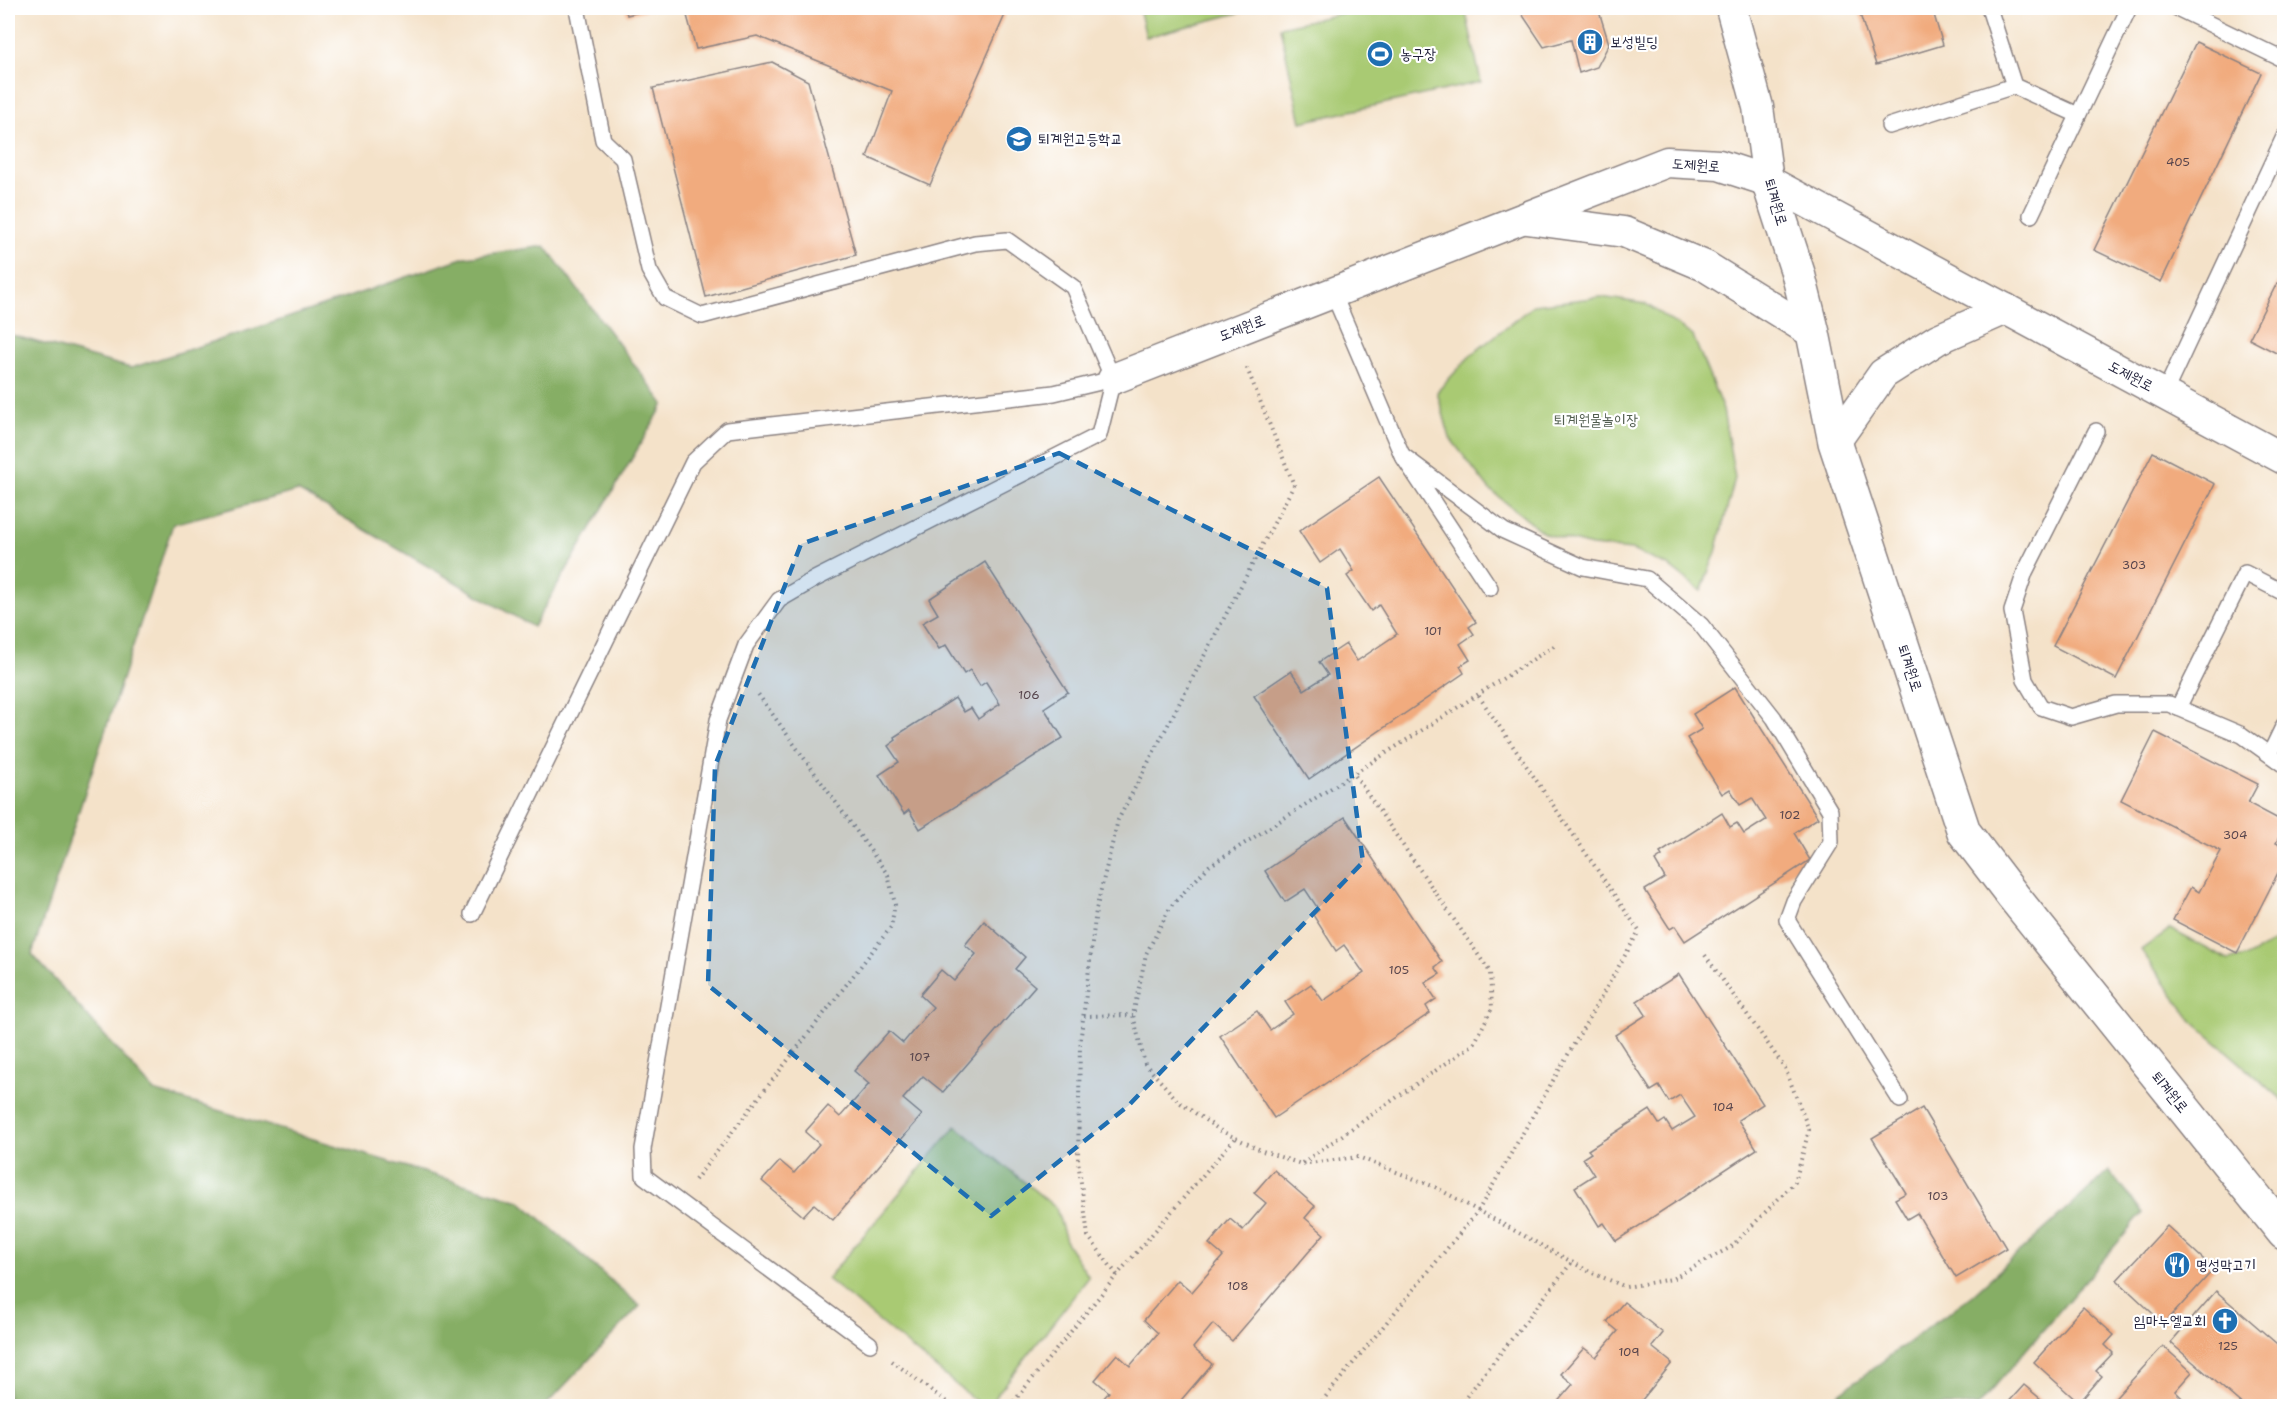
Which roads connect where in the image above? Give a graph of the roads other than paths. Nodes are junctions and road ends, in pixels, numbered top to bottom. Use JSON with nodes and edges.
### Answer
{"nodes":[{"id":1,"x":577,"y":8,"type":"edge"},
{"id":2,"x":1731,"y":8,"type":"edge"},
{"id":3,"x":1989,"y":8,"type":"edge"},
{"id":4,"x":2129,"y":8,"type":"edge"},
{"id":5,"x":2177,"y":8,"type":"edge"},
{"id":6,"x":2284,"y":60,"type":"edge"},
{"id":7,"x":2014,"y":86,"type":"junction"},
{"id":8,"x":2078,"y":115,"type":"junction"},
{"id":9,"x":1889,"y":126,"type":"dead end"},
{"id":10,"x":2284,"y":137,"type":"edge"},
{"id":11,"x":1768,"y":180,"type":"junction"},
{"id":12,"x":2031,"y":215,"type":"dead end"},
{"id":13,"x":1524,"y":218,"type":"junction"},
{"id":14,"x":1333,"y":293,"type":"junction"},
{"id":15,"x":2006,"y":309,"type":"junction"},
{"id":16,"x":1813,"y":333,"type":"junction"},
{"id":17,"x":1113,"y":379,"type":"junction"},
{"id":18,"x":2164,"y":394,"type":"junction"},
{"id":19,"x":2096,"y":431,"type":"dead end"},
{"id":20,"x":1835,"y":442,"type":"junction"},
{"id":21,"x":1402,"y":455,"type":"junction"},
{"id":22,"x":2284,"y":459,"type":"edge"},
{"id":23,"x":1491,"y":588,"type":"dead end"},
{"id":24,"x":2284,"y":593,"type":"edge"},
{"id":25,"x":2178,"y":708,"type":"junction"},
{"id":26,"x":2284,"y":725,"type":"edge"},
{"id":27,"x":2270,"y":754,"type":"junction"},
{"id":28,"x":2284,"y":765,"type":"edge"},
{"id":29,"x":472,"y":914,"type":"dead end"},
{"id":30,"x":1900,"y":1100,"type":"dead end"},
{"id":31,"x":2284,"y":1233,"type":"edge"},
{"id":32,"x":870,"y":1344,"type":"road end"}],
"edges":[{"from":1,"to":17,"type":"lane"},
{"from":2,"to":11,"type":"street","name":"퇴계원로"},
{"from":3,"to":7,"type":"lane"},
{"from":4,"to":8,"type":"lane"},
{"from":5,"to":6,"type":"lane"},
{"from":7,"to":8,"type":"lane"},
{"from":7,"to":9,"type":"lane"},
{"from":8,"to":12,"type":"lane"},
{"from":10,"to":18,"type":"lane"},
{"from":11,"to":13,"type":"street","name":"도제원로"},
{"from":11,"to":15,"type":"street","name":"도제원로"},
{"from":11,"to":16,"type":"street","name":"퇴계원로"},
{"from":13,"to":14,"type":"street","name":"도제원로"},
{"from":13,"to":16,"type":"street"},
{"from":14,"to":17,"type":"street","name":"도제원로"},
{"from":14,"to":21,"type":"lane"},
{"from":15,"to":18,"type":"street","name":"도제원로"},
{"from":15,"to":20,"type":"street"},
{"from":16,"to":20,"type":"street","name":"퇴계원로"},
{"from":17,"to":29,"type":"lane"},
{"from":17,"to":32,"type":"lane"},
{"from":18,"to":22,"type":"street","name":"도제원로"},
{"from":19,"to":25,"type":"lane"},
{"from":20,"to":31,"type":"street","name":"퇴계원로"},
{"from":21,"to":23,"type":"lane"},
{"from":21,"to":30,"type":"lane"},
{"from":24,"to":25,"type":"lane"},
{"from":25,"to":27,"type":"lane"},
{"from":26,"to":27,"type":"lane"},
{"from":27,"to":28,"type":"lane"}]}
